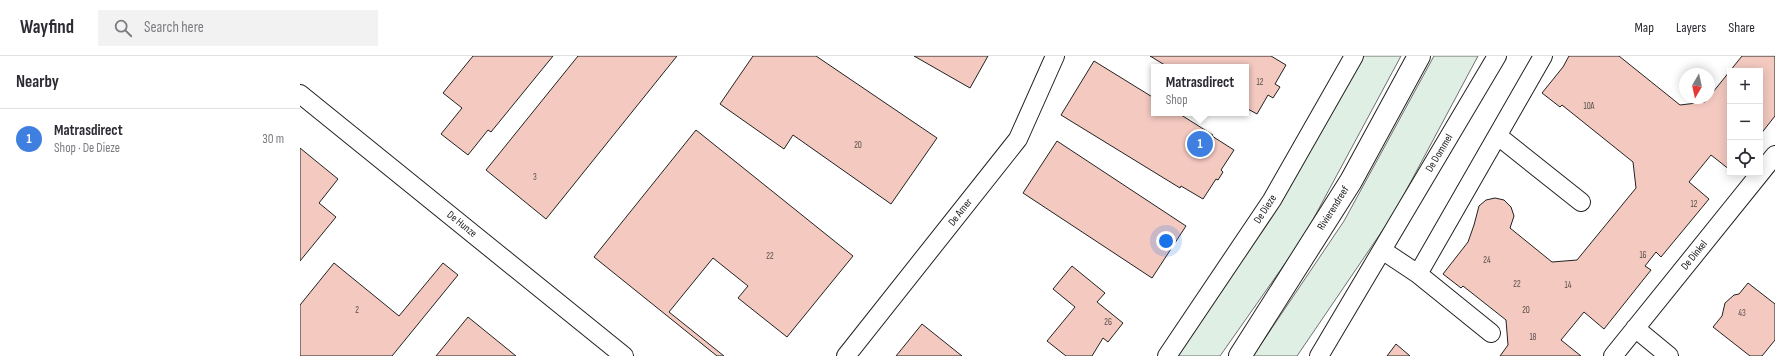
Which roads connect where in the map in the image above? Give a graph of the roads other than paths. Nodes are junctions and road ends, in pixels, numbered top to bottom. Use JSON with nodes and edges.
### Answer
{"nodes":[{"id":1,"x":1055,"y":56,"type":"edge"},
{"id":2,"x":1354,"y":56,"type":"edge"},
{"id":3,"x":1419,"y":56,"type":"edge"},
{"id":4,"x":1497,"y":56,"type":"edge"},
{"id":5,"x":1544,"y":56,"type":"edge"},
{"id":6,"x":300,"y":94,"type":"edge"},
{"id":7,"x":1498,"y":136,"type":"junction"},
{"id":8,"x":1775,"y":154,"type":"edge"},
{"id":9,"x":1581,"y":202,"type":"dead end"},
{"id":10,"x":1382,"y":250,"type":"junction"},
{"id":11,"x":1418,"y":274,"type":"junction"},
{"id":12,"x":1635,"y":328,"type":"junction"},
{"id":13,"x":1491,"y":333,"type":"dead end"},
{"id":14,"x":624,"y":356,"type":"edge"},
{"id":15,"x":846,"y":356,"type":"edge"},
{"id":16,"x":1167,"y":356,"type":"edge"},
{"id":17,"x":1240,"y":356,"type":"edge"},
{"id":18,"x":1319,"y":356,"type":"edge"},
{"id":19,"x":1613,"y":356,"type":"edge"},
{"id":20,"x":1669,"y":356,"type":"edge"}],
"edges":[{"from":1,"to":15,"type":"street","name":"De Amer"},
{"from":2,"to":16,"type":"street","name":"De Dieze"},
{"from":3,"to":17,"type":"main road","name":"Rivierendreef"},
{"from":4,"to":10,"type":"street","name":"De Dommel"},
{"from":5,"to":7,"type":"street"},
{"from":6,"to":14,"type":"street","name":"De Hunze"},
{"from":7,"to":9,"type":"street"},
{"from":7,"to":11,"type":"street"},
{"from":8,"to":12,"type":"street","name":"De Dinkel"},
{"from":10,"to":11,"type":"street"},
{"from":10,"to":18,"type":"street","name":"De Dommel"},
{"from":11,"to":13,"type":"street"},
{"from":12,"to":19,"type":"street","name":"De Dinkel"},
{"from":12,"to":20,"type":"street"}]}
